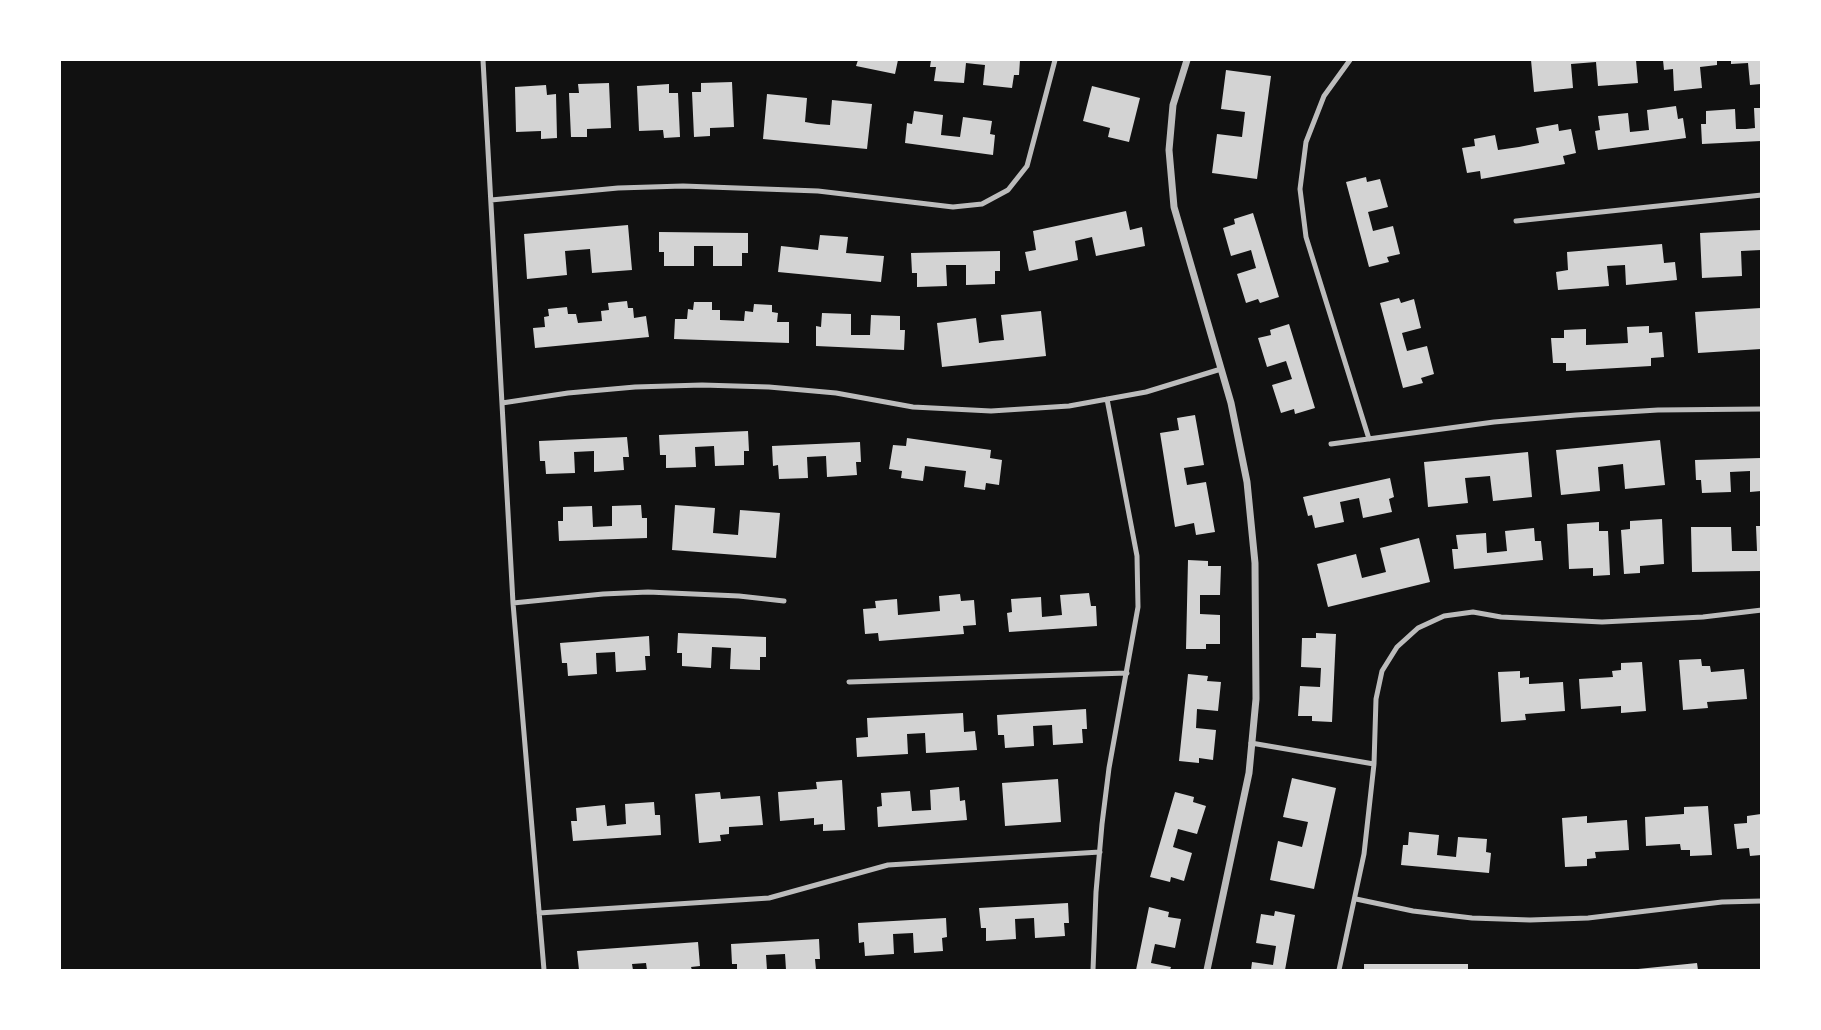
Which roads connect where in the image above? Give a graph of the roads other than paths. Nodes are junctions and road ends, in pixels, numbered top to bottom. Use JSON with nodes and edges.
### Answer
{"nodes":[{"id":1,"x":483,"y":60,"type":"edge"},
{"id":2,"x":1055,"y":60,"type":"edge"},
{"id":3,"x":1187,"y":60,"type":"edge"},
{"id":4,"x":1350,"y":60,"type":"edge"},
{"id":5,"x":1762,"y":195,"type":"edge"},
{"id":6,"x":491,"y":201,"type":"junction"},
{"id":7,"x":1516,"y":221,"type":"dead end"},
{"id":8,"x":1221,"y":369,"type":"junction"},
{"id":9,"x":1107,"y":399,"type":"junction"},
{"id":10,"x":502,"y":403,"type":"junction"},
{"id":11,"x":1762,"y":409,"type":"edge"},
{"id":12,"x":1369,"y":439,"type":"junction"},
{"id":13,"x":1331,"y":444,"type":"dead end"},
{"id":14,"x":784,"y":601,"type":"dead end"},
{"id":15,"x":513,"y":603,"type":"junction"},
{"id":16,"x":1762,"y":610,"type":"edge"},
{"id":17,"x":1127,"y":673,"type":"junction"},
{"id":18,"x":849,"y":681,"type":"dead end"},
{"id":19,"x":1251,"y":744,"type":"junction"},
{"id":20,"x":1374,"y":764,"type":"junction"},
{"id":21,"x":1100,"y":852,"type":"junction"},
{"id":22,"x":1356,"y":899,"type":"junction"},
{"id":23,"x":1762,"y":901,"type":"edge"},
{"id":24,"x":539,"y":913,"type":"junction"},
{"id":25,"x":544,"y":971,"type":"edge"},
{"id":26,"x":1094,"y":971,"type":"edge"},
{"id":27,"x":1207,"y":971,"type":"edge"},
{"id":28,"x":1339,"y":971,"type":"edge"}],
"edges":[{"from":1,"to":6,"type":"lane"},
{"from":2,"to":6,"type":"lane"},
{"from":3,"to":8,"type":"street"},
{"from":4,"to":12,"type":"lane"},
{"from":5,"to":7,"type":"lane"},
{"from":6,"to":10,"type":"lane"},
{"from":8,"to":9,"type":"lane"},
{"from":8,"to":19,"type":"street"},
{"from":9,"to":10,"type":"lane"},
{"from":9,"to":17,"type":"lane"},
{"from":10,"to":15,"type":"lane"},
{"from":11,"to":12,"type":"lane"},
{"from":12,"to":13,"type":"lane"},
{"from":14,"to":15,"type":"lane"},
{"from":15,"to":24,"type":"lane"},
{"from":16,"to":20,"type":"lane"},
{"from":17,"to":18,"type":"lane"},
{"from":17,"to":21,"type":"lane"},
{"from":19,"to":20,"type":"lane"},
{"from":19,"to":27,"type":"street"},
{"from":20,"to":22,"type":"lane"},
{"from":21,"to":24,"type":"lane"},
{"from":21,"to":26,"type":"lane"},
{"from":22,"to":23,"type":"lane"},
{"from":22,"to":28,"type":"lane"},
{"from":24,"to":25,"type":"lane"}]}
